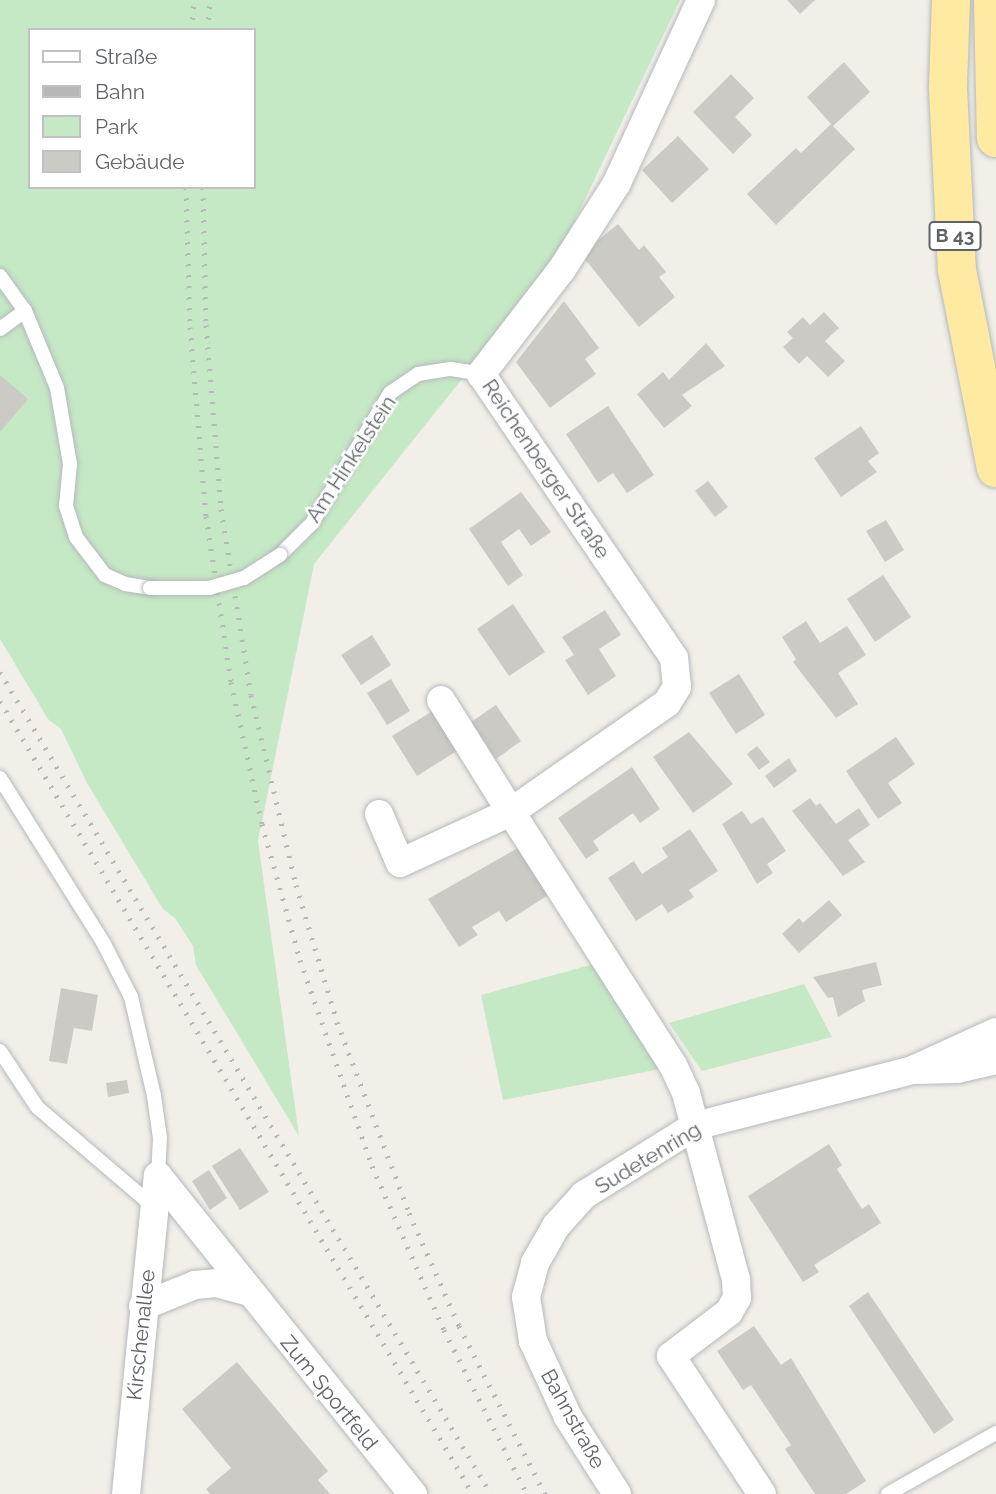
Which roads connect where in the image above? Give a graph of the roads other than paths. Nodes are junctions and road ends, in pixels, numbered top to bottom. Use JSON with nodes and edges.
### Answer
{"nodes":[{"id":1,"x":701,"y":0,"type":"edge"},
{"id":2,"x":951,"y":0,"type":"edge"},
{"id":3,"x":993,"y":0,"type":"edge"},
{"id":4,"x":996,"y":138,"type":"edge"},
{"id":5,"x":0,"y":276,"type":"edge"},
{"id":6,"x":25,"y":312,"type":"junction"},
{"id":7,"x":0,"y":329,"type":"edge"},
{"id":8,"x":481,"y":374,"type":"junction"},
{"id":9,"x":996,"y":468,"type":"edge"},
{"id":10,"x":441,"y":700,"type":"dead end"},
{"id":11,"x":1,"y":782,"type":"edge"},
{"id":12,"x":511,"y":812,"type":"junction"},
{"id":13,"x":379,"y":814,"type":"dead end"},
{"id":14,"x":996,"y":1032,"type":"edge"},
{"id":15,"x":0,"y":1051,"type":"edge"},
{"id":16,"x":996,"y":1060,"type":"edge"},
{"id":17,"x":913,"y":1070,"type":"junction"},
{"id":18,"x":695,"y":1126,"type":"junction"},
{"id":19,"x":158,"y":1176,"type":"junction"},
{"id":20,"x":153,"y":1206,"type":"junction"},
{"id":21,"x":246,"y":1291,"type":"junction"},
{"id":22,"x":143,"y":1306,"type":"junction"},
{"id":23,"x":533,"y":1341,"type":"joint"},
{"id":24,"x":996,"y":1433,"type":"edge"},
{"id":25,"x":126,"y":1494,"type":"edge"},
{"id":26,"x":413,"y":1494,"type":"edge"},
{"id":27,"x":617,"y":1494,"type":"edge"},
{"id":28,"x":762,"y":1494,"type":"edge"},
{"id":29,"x":888,"y":1494,"type":"edge"}],
"edges":[{"from":1,"to":8,"type":"street","name":"Reichenberger Straße"},
{"from":2,"to":9,"type":"highway","number":"B 43"},
{"from":3,"to":4,"type":"highway"},
{"from":5,"to":6,"type":"lane"},
{"from":6,"to":7,"type":"lane"},
{"from":6,"to":8,"type":"lane","name":"Am Hinkelstein","bridge":true},
{"from":8,"to":12,"type":"street","name":"Reichenberger Straße"},
{"from":10,"to":12,"type":"street"},
{"from":11,"to":19,"type":"lane"},
{"from":12,"to":13,"type":"street","name":"Reichenberger Straße"},
{"from":12,"to":18,"type":"street"},
{"from":14,"to":17,"type":"street","name":"Sudetenring"},
{"from":15,"to":20,"type":"lane"},
{"from":16,"to":17,"type":"street","name":"Sudetenring"},
{"from":17,"to":18,"type":"street","name":"Sudetenring"},
{"from":18,"to":23,"type":"street","name":"Sudetenring"},
{"from":18,"to":28,"type":"street"},
{"from":19,"to":20,"type":"street","name":"Kirschenallee"},
{"from":19,"to":21,"type":"street","name":"Zum Sportfeld"},
{"from":20,"to":22,"type":"street","name":"Kirschenallee"},
{"from":21,"to":22,"type":"street"},
{"from":21,"to":26,"type":"street","name":"Zum Sportfeld"},
{"from":22,"to":25,"type":"street","name":"Kirschenallee"},
{"from":23,"to":27,"type":"street","name":"Bahnstraße"},
{"from":24,"to":29,"type":"lane"}]}
